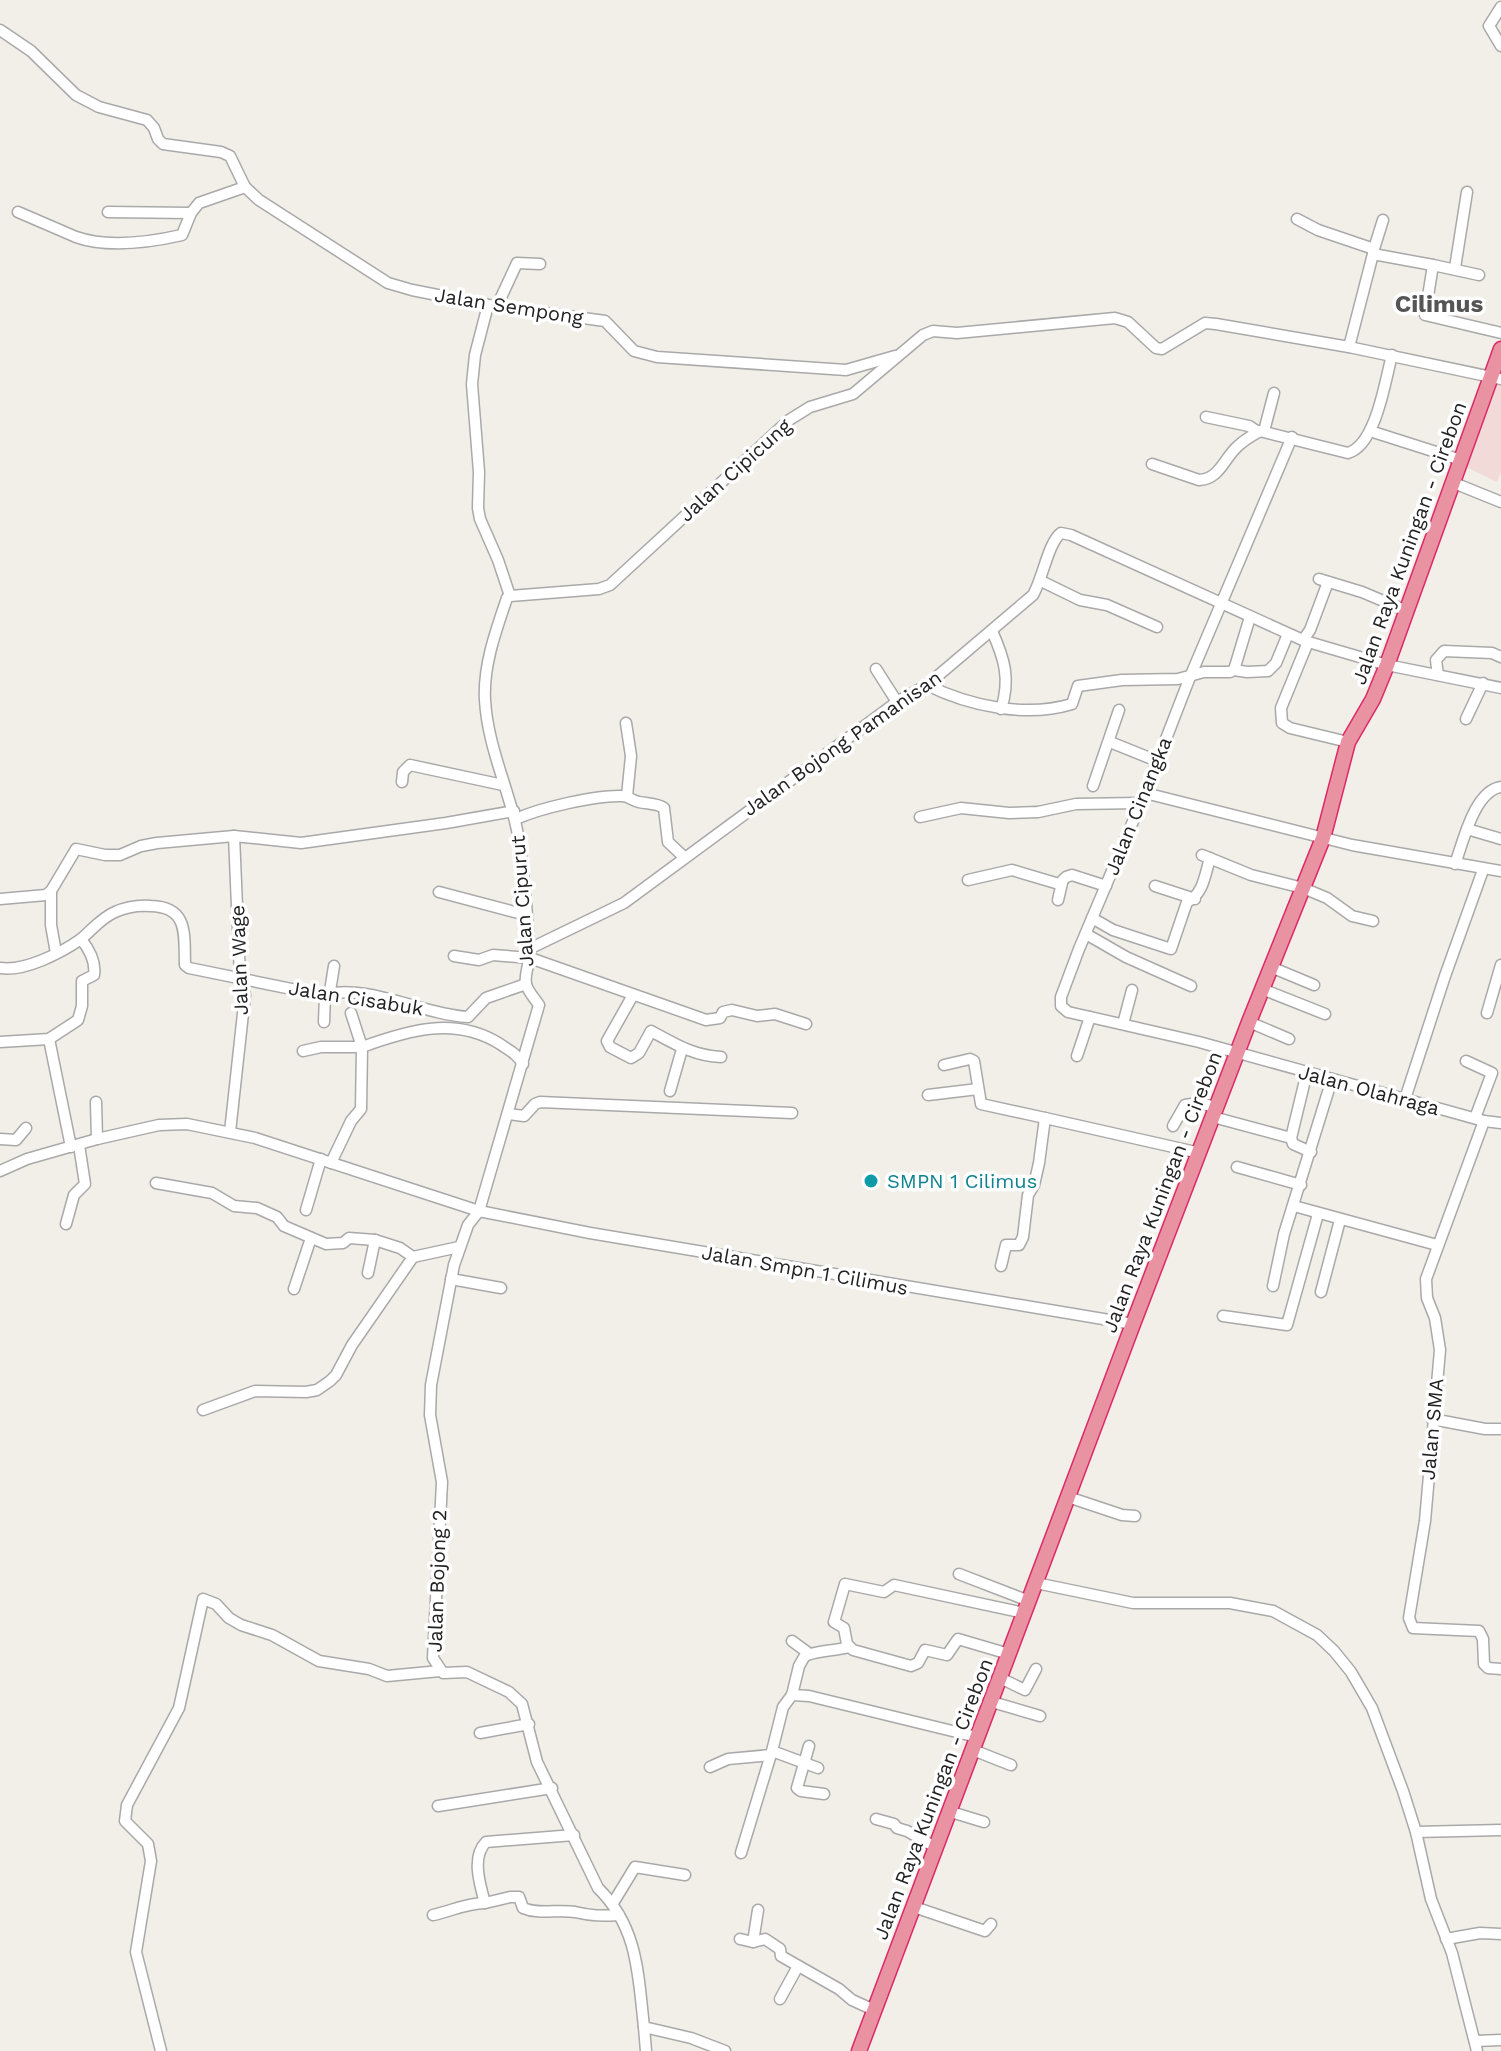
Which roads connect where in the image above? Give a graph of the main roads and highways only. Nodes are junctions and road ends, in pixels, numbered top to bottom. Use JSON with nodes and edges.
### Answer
{"nodes":[{"id":1,"x":1501,"y":349,"type":"edge"},
{"id":2,"x":1496,"y":379,"type":"edge"},
{"id":3,"x":859,"y":2051,"type":"edge"}],
"edges":[{"from":1,"to":2,"type":"highway","name":"Jalan Raya Kuningan - Cirebon"},
{"from":2,"to":3,"type":"highway","name":"Jalan Raya Kuningan - Cirebon"}]}
